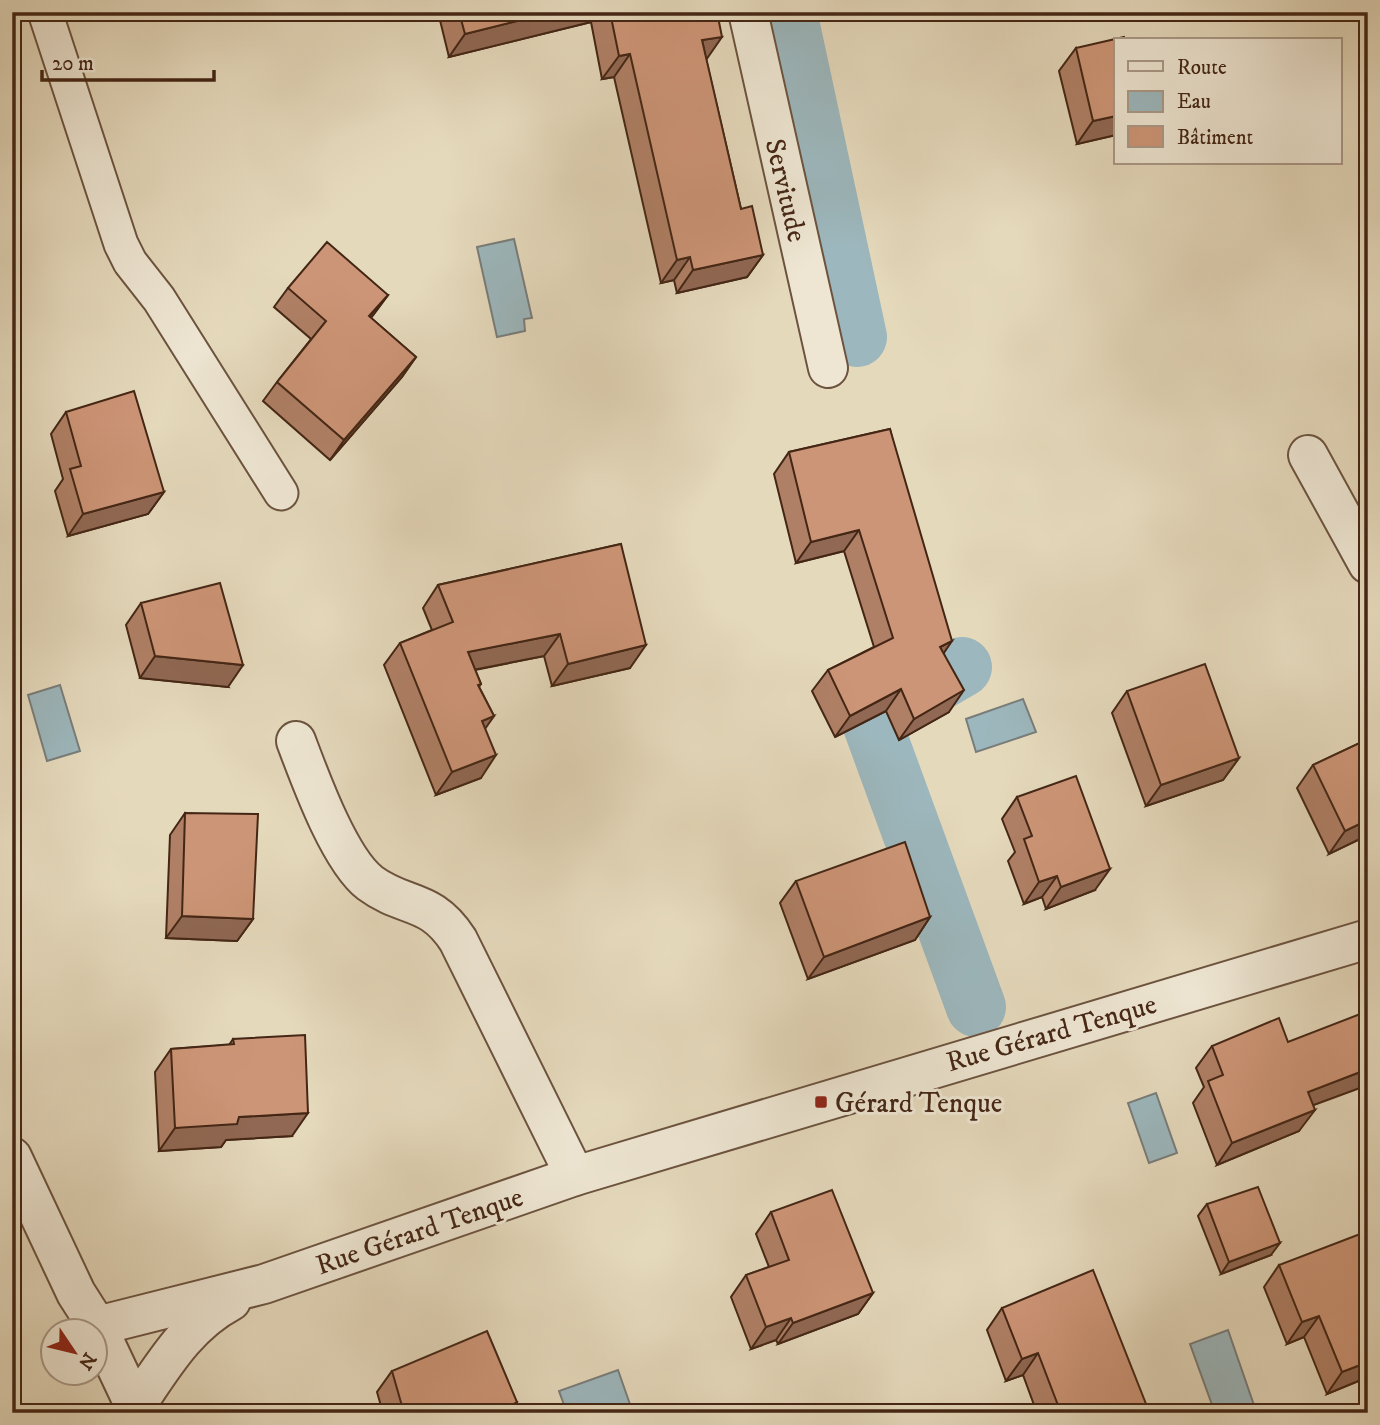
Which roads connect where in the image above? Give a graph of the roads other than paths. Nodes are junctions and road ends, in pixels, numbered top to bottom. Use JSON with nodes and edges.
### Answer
{"nodes":[{"id":1,"x":45,"y":12,"type":"edge"},
{"id":2,"x":748,"y":12,"type":"edge"},
{"id":3,"x":828,"y":368,"type":"dead end"},
{"id":4,"x":1308,"y":455,"type":"dead end"},
{"id":5,"x":281,"y":493,"type":"dead end"},
{"id":6,"x":1368,"y":564,"type":"edge"},
{"id":7,"x":296,"y":741,"type":"dead end"},
{"id":8,"x":1368,"y":939,"type":"edge"},
{"id":9,"x":12,"y":1157,"type":"edge"},
{"id":10,"x":575,"y":1176,"type":"junction"},
{"id":11,"x":264,"y":1284,"type":"junction"},
{"id":12,"x":91,"y":1316,"type":"edge"},
{"id":13,"x":108,"y":1323,"type":"edge"},
{"id":14,"x":108,"y":1350,"type":"edge"},
{"id":15,"x":136,"y":1410,"type":"edge"}],
"edges":[{"from":1,"to":5,"type":"lane"},
{"from":2,"to":3,"type":"street","name":"Servitude"},
{"from":4,"to":6,"type":"street"},
{"from":7,"to":10,"type":"street"},
{"from":8,"to":10,"type":"street","name":"Rue Gérard Tenque"},
{"from":9,"to":12,"type":"street"},
{"from":10,"to":11,"type":"street","name":"Rue Gérard Tenque"},
{"from":11,"to":13,"type":"street","name":"Rue Gérard Tenque"},
{"from":11,"to":15,"type":"street","name":"Rue Gérard Tenque"},
{"from":14,"to":15,"type":"street"}]}
